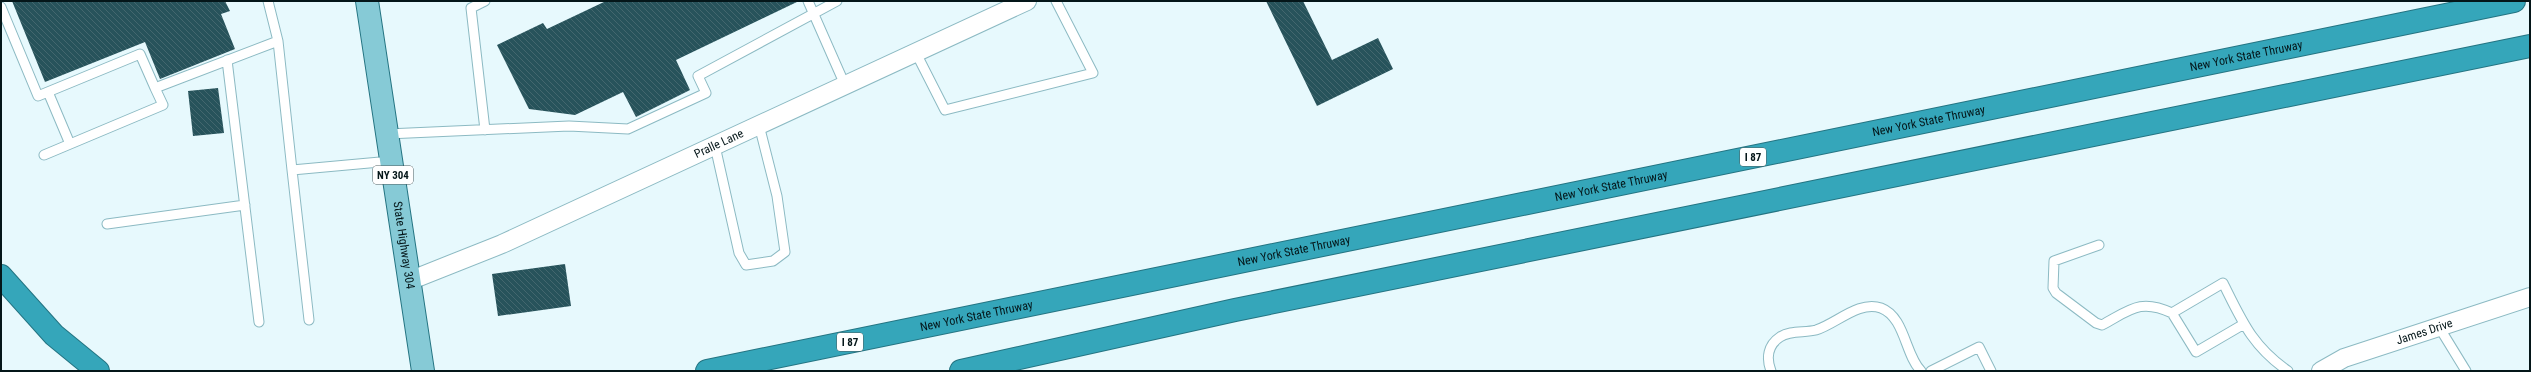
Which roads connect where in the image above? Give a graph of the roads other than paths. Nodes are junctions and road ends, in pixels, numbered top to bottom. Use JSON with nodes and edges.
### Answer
{"nodes":[{"id":1,"x":268,"y":1,"type":"edge"},
{"id":2,"x":367,"y":1,"type":"edge"},
{"id":3,"x":485,"y":1,"type":"edge"},
{"id":4,"x":808,"y":1,"type":"edge"},
{"id":5,"x":837,"y":1,"type":"edge"},
{"id":6,"x":1027,"y":1,"type":"edge"},
{"id":7,"x":1056,"y":1,"type":"edge"},
{"id":8,"x":2514,"y":1,"type":"edge"},
{"id":9,"x":1,"y":7,"type":"edge"},
{"id":10,"x":814,"y":13,"type":"junction"},
{"id":11,"x":4,"y":25,"type":"edge"},
{"id":12,"x":278,"y":41,"type":"junction"},
{"id":13,"x":2530,"y":46,"type":"edge"},
{"id":14,"x":916,"y":53,"type":"junction"},
{"id":15,"x":227,"y":60,"type":"junction"},
{"id":16,"x":845,"y":85,"type":"junction"},
{"id":17,"x":155,"y":88,"type":"junction"},
{"id":18,"x":48,"y":92,"type":"junction"},
{"id":19,"x":759,"y":125,"type":"junction"},
{"id":20,"x":485,"y":130,"type":"junction"},
{"id":21,"x":387,"y":134,"type":"junction"},
{"id":22,"x":70,"y":144,"type":"junction"},
{"id":23,"x":715,"y":146,"type":"junction"},
{"id":24,"x":44,"y":155,"type":"dead end"},
{"id":25,"x":391,"y":161,"type":"junction"},
{"id":26,"x":292,"y":170,"type":"junction"},
{"id":27,"x":245,"y":206,"type":"junction"},
{"id":28,"x":107,"y":224,"type":"dead end"},
{"id":29,"x":2099,"y":245,"type":"dead end"},
{"id":30,"x":1,"y":276,"type":"edge"},
{"id":31,"x":409,"y":281,"type":"junction"},
{"id":32,"x":2530,"y":297,"type":"edge"},
{"id":33,"x":2172,"y":313,"type":"junction"},
{"id":34,"x":309,"y":320,"type":"dead end"},
{"id":35,"x":259,"y":322,"type":"dead end"},
{"id":36,"x":2244,"y":324,"type":"junction"},
{"id":37,"x":2439,"y":327,"type":"junction"},
{"id":38,"x":98,"y":371,"type":"edge"},
{"id":39,"x":423,"y":371,"type":"edge"},
{"id":40,"x":707,"y":371,"type":"edge"},
{"id":41,"x":961,"y":371,"type":"edge"},
{"id":42,"x":1771,"y":371,"type":"edge"},
{"id":43,"x":1921,"y":371,"type":"edge"},
{"id":44,"x":1931,"y":371,"type":"edge"},
{"id":45,"x":1991,"y":371,"type":"edge"},
{"id":46,"x":2288,"y":371,"type":"edge"},
{"id":47,"x":2321,"y":371,"type":"edge"},
{"id":48,"x":2466,"y":371,"type":"edge"}],
"edges":[{"from":1,"to":12,"type":"lane"},
{"from":2,"to":21,"type":"main road","name":"State Highway 304","number":"NY 304"},
{"from":3,"to":20,"type":"lane"},
{"from":4,"to":10,"type":"lane"},
{"from":5,"to":10,"type":"lane"},
{"from":6,"to":14,"type":"street","name":"Pralle Lane"},
{"from":7,"to":14,"type":"lane"},
{"from":8,"to":40,"type":"highway","name":"New York State Thruway","number":"I 87"},
{"from":9,"to":11,"type":"lane"},
{"from":10,"to":16,"type":"lane"},
{"from":10,"to":20,"type":"lane"},
{"from":11,"to":18,"type":"lane"},
{"from":12,"to":15,"type":"lane"},
{"from":12,"to":26,"type":"lane"},
{"from":13,"to":41,"type":"highway"},
{"from":14,"to":16,"type":"street","name":"Pralle Lane"},
{"from":15,"to":17,"type":"lane"},
{"from":15,"to":27,"type":"lane"},
{"from":16,"to":19,"type":"street","name":"Pralle Lane"},
{"from":17,"to":18,"type":"lane"},
{"from":17,"to":22,"type":"lane"},
{"from":18,"to":22,"type":"lane"},
{"from":19,"to":23,"type":"street","name":"Pralle Lane"},
{"from":19,"to":23,"type":"lane"},
{"from":20,"to":21,"type":"lane"},
{"from":21,"to":25,"type":"main road","name":"State Highway 304","number":"NY 304"},
{"from":22,"to":24,"type":"lane"},
{"from":23,"to":31,"type":"street","name":"Pralle Lane"},
{"from":25,"to":26,"type":"lane"},
{"from":25,"to":31,"type":"main road","name":"State Highway 304","number":"NY 304"},
{"from":26,"to":34,"type":"lane"},
{"from":27,"to":28,"type":"lane"},
{"from":27,"to":35,"type":"lane"},
{"from":29,"to":33,"type":"lane"},
{"from":30,"to":38,"type":"highway"},
{"from":31,"to":39,"type":"main road","name":"State Highway 304","number":"NY 304"},
{"from":32,"to":37,"type":"street","name":"James Drive"},
{"from":33,"to":36,"type":"lane"},
{"from":33,"to":36,"type":"lane"},
{"from":36,"to":46,"type":"lane"},
{"from":37,"to":47,"type":"street","name":"James Drive"},
{"from":37,"to":48,"type":"lane"},
{"from":42,"to":43,"type":"lane"},
{"from":44,"to":45,"type":"lane"}]}
